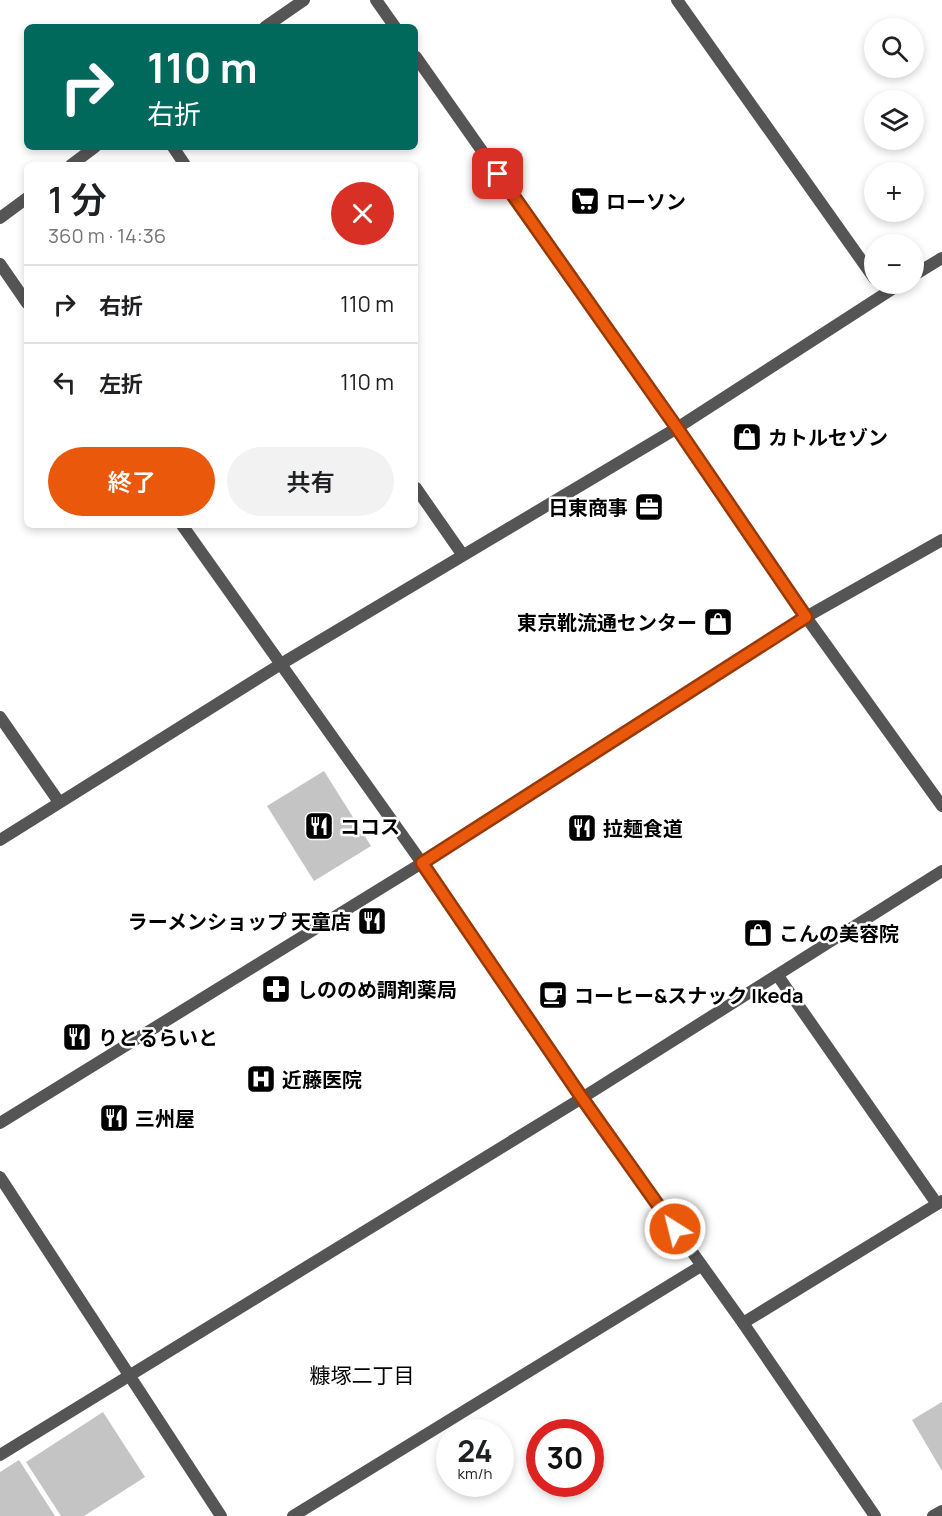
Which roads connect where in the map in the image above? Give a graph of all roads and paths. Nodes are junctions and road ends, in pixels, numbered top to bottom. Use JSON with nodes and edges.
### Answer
{"nodes":[{"id":1,"x":304,"y":0,"type":"edge"},
{"id":2,"x":376,"y":0,"type":"edge"},
{"id":3,"x":677,"y":0,"type":"edge"},
{"id":4,"x":269,"y":24,"type":"edge"},
{"id":5,"x":393,"y":24,"type":"edge"},
{"id":6,"x":418,"y":60,"type":"edge"},
{"id":7,"x":91,"y":150,"type":"edge"},
{"id":8,"x":75,"y":162,"type":"edge"},
{"id":9,"x":24,"y":200,"type":"edge"},
{"id":10,"x":0,"y":218,"type":"edge"},
{"id":11,"x":942,"y":258,"type":"edge"},
{"id":12,"x":0,"y":264,"type":"edge"},
{"id":13,"x":864,"y":264,"type":"edge"},
{"id":14,"x":924,"y":269,"type":"edge"},
{"id":15,"x":873,"y":294,"type":"edge"},
{"id":16,"x":24,"y":299,"type":"edge"},
{"id":17,"x":677,"y":428,"type":"junction"},
{"id":18,"x":418,"y":491,"type":"edge"},
{"id":19,"x":184,"y":528,"type":"edge"},
{"id":20,"x":942,"y":540,"type":"edge"},
{"id":21,"x":462,"y":554,"type":"junction"},
{"id":22,"x":806,"y":617,"type":"junction"},
{"id":23,"x":281,"y":664,"type":"junction"},
{"id":24,"x":0,"y":717,"type":"edge"},
{"id":25,"x":59,"y":802,"type":"junction"},
{"id":26,"x":942,"y":806,"type":"edge"},
{"id":27,"x":0,"y":840,"type":"edge"},
{"id":28,"x":422,"y":863,"type":"junction"},
{"id":29,"x":942,"y":871,"type":"edge"},
{"id":30,"x":778,"y":976,"type":"junction"},
{"id":31,"x":582,"y":1098,"type":"junction"},
{"id":32,"x":0,"y":1123,"type":"edge"},
{"id":33,"x":0,"y":1177,"type":"edge"},
{"id":34,"x":940,"y":1202,"type":"edge"},
{"id":35,"x":701,"y":1266,"type":"junction"},
{"id":36,"x":743,"y":1323,"type":"junction"},
{"id":37,"x":130,"y":1377,"type":"junction"},
{"id":38,"x":0,"y":1455,"type":"edge"},
{"id":39,"x":942,"y":1511,"type":"edge"},
{"id":40,"x":221,"y":1516,"type":"edge"},
{"id":41,"x":293,"y":1516,"type":"edge"},
{"id":42,"x":874,"y":1516,"type":"edge"},
{"id":43,"x":933,"y":1516,"type":"edge"}],
"edges":[{"from":1,"to":4,"type":"street"},
{"from":2,"to":5,"type":"street"},
{"from":3,"to":13,"type":"street"},
{"from":6,"to":17,"type":"street"},
{"from":7,"to":8,"type":"street"},
{"from":9,"to":10,"type":"street"},
{"from":11,"to":14,"type":"street"},
{"from":12,"to":16,"type":"street"},
{"from":15,"to":17,"type":"street"},
{"from":17,"to":21,"type":"street"},
{"from":17,"to":22,"type":"street"},
{"from":18,"to":21,"type":"street"},
{"from":19,"to":23,"type":"street"},
{"from":20,"to":22,"type":"street"},
{"from":21,"to":23,"type":"street"},
{"from":22,"to":26,"type":"street"},
{"from":22,"to":28,"type":"street"},
{"from":23,"to":25,"type":"street"},
{"from":23,"to":28,"type":"street"},
{"from":24,"to":25,"type":"street"},
{"from":25,"to":27,"type":"street"},
{"from":28,"to":31,"type":"street"},
{"from":28,"to":32,"type":"street"},
{"from":29,"to":30,"type":"street"},
{"from":30,"to":31,"type":"street"},
{"from":30,"to":34,"type":"street"},
{"from":31,"to":35,"type":"street"},
{"from":31,"to":37,"type":"street"},
{"from":33,"to":37,"type":"street"},
{"from":34,"to":36,"type":"street"},
{"from":35,"to":36,"type":"street"},
{"from":35,"to":41,"type":"street"},
{"from":36,"to":42,"type":"street"},
{"from":37,"to":38,"type":"street"},
{"from":37,"to":40,"type":"street"},
{"from":39,"to":43,"type":"street"}]}
